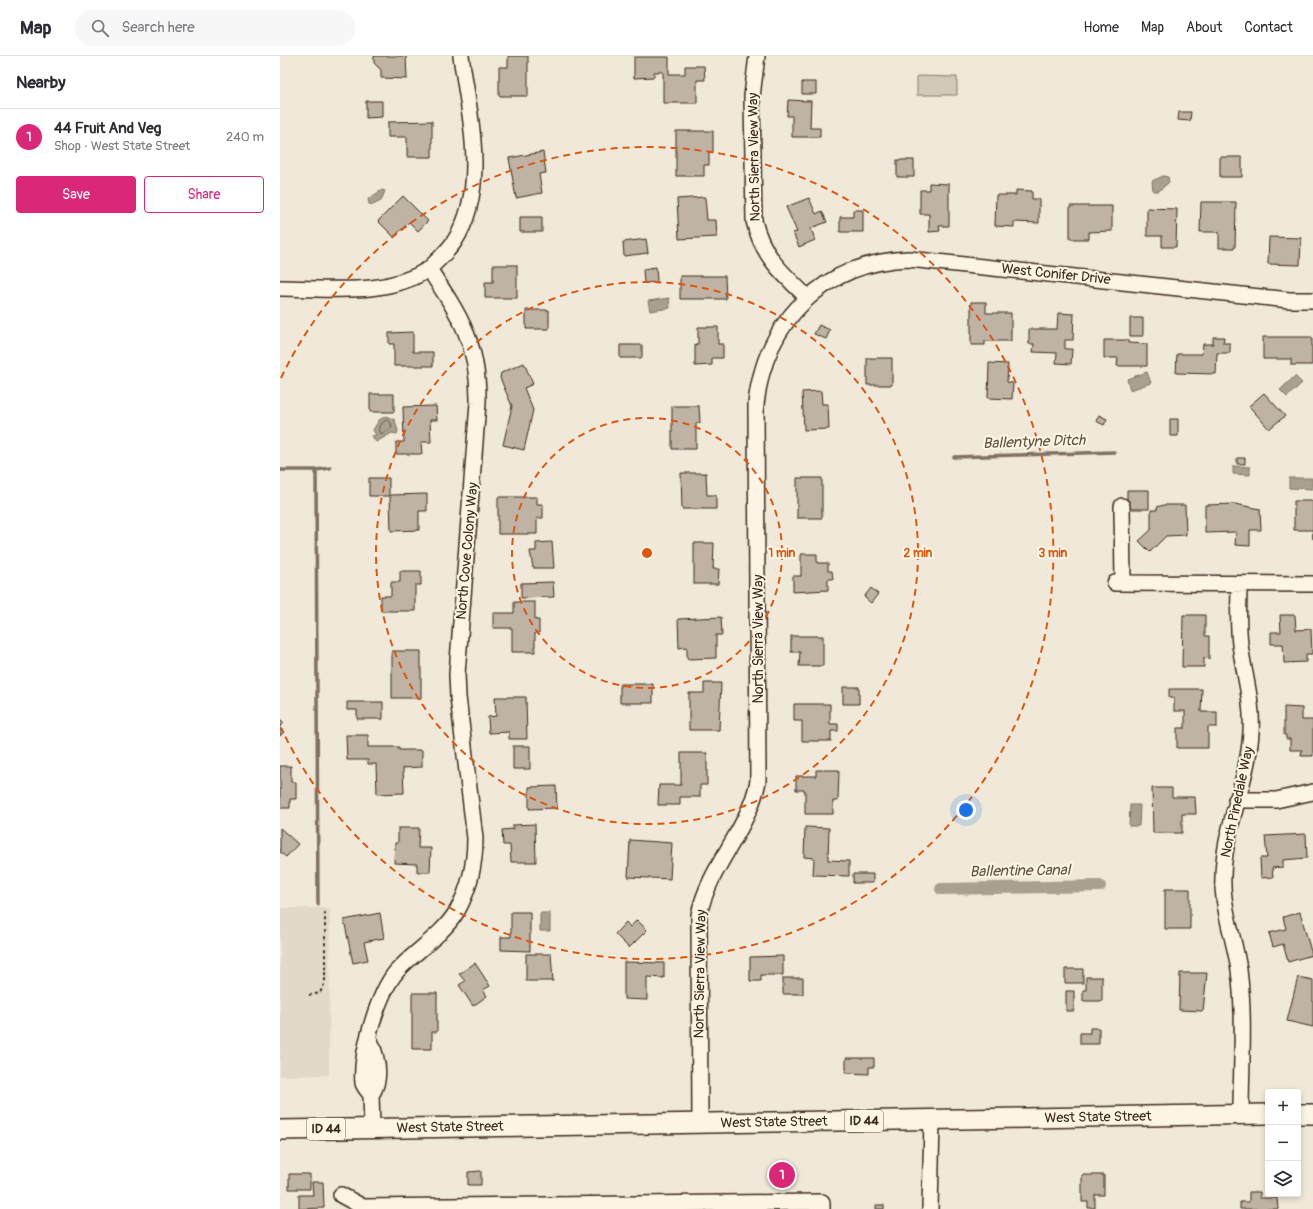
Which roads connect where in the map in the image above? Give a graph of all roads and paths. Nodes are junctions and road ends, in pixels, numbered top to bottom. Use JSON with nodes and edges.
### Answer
{"nodes":[{"id":1,"x":461,"y":56,"type":"edge"},
{"id":2,"x":757,"y":56,"type":"edge"},
{"id":3,"x":429,"y":269,"type":"junction"},
{"id":4,"x":280,"y":288,"type":"edge"},
{"id":5,"x":808,"y":298,"type":"junction"},
{"id":6,"x":1313,"y":300,"type":"edge"},
{"id":7,"x":1122,"y":506,"type":"dead end"},
{"id":8,"x":1313,"y":584,"type":"edge"},
{"id":9,"x":1239,"y":585,"type":"junction"},
{"id":10,"x":1313,"y":792,"type":"edge"},
{"id":11,"x":1236,"y":800,"type":"junction"},
{"id":12,"x":325,"y":911,"type":"dead end"},
{"id":13,"x":309,"y":995,"type":"dead end"},
{"id":14,"x":1265,"y":1114,"type":"edge"},
{"id":15,"x":1301,"y":1114,"type":"edge"},
{"id":16,"x":1313,"y":1114,"type":"edge"},
{"id":17,"x":1241,"y":1115,"type":"junction"},
{"id":18,"x":932,"y":1120,"type":"junction"},
{"id":19,"x":700,"y":1123,"type":"junction"},
{"id":20,"x":372,"y":1128,"type":"junction"},
{"id":21,"x":280,"y":1130,"type":"edge"},
{"id":22,"x":341,"y":1195,"type":"dead end"},
{"id":23,"x":822,"y":1209,"type":"edge"},
{"id":24,"x":930,"y":1209,"type":"edge"}],
"edges":[{"from":1,"to":3,"type":"street"},
{"from":2,"to":5,"type":"street","name":"North Sierra View Way"},
{"from":3,"to":4,"type":"street"},
{"from":3,"to":20,"type":"street","name":"North Cove Colony Way"},
{"from":5,"to":6,"type":"street","name":"West Conifer Drive"},
{"from":5,"to":19,"type":"street","name":"North Sierra View Way"},
{"from":7,"to":9,"type":"street"},
{"from":8,"to":9,"type":"street"},
{"from":9,"to":11,"type":"street","name":"North Pinedale Way"},
{"from":10,"to":11,"type":"street"},
{"from":11,"to":17,"type":"street","name":"North Pinedale Way"},
{"from":12,"to":13,"type":"path"},
{"from":14,"to":17,"type":"main road","name":"West State Street","number":"ID 44"},
{"from":15,"to":16,"type":"main road"},
{"from":17,"to":18,"type":"main road","name":"West State Street","number":"ID 44"},
{"from":18,"to":19,"type":"main road","name":"West State Street","number":"ID 44"},
{"from":18,"to":24,"type":"street"},
{"from":19,"to":20,"type":"main road","name":"West State Street","number":"ID 44"},
{"from":20,"to":21,"type":"main road","name":"West State Street","number":"ID 44"},
{"from":22,"to":23,"type":"street"}]}
